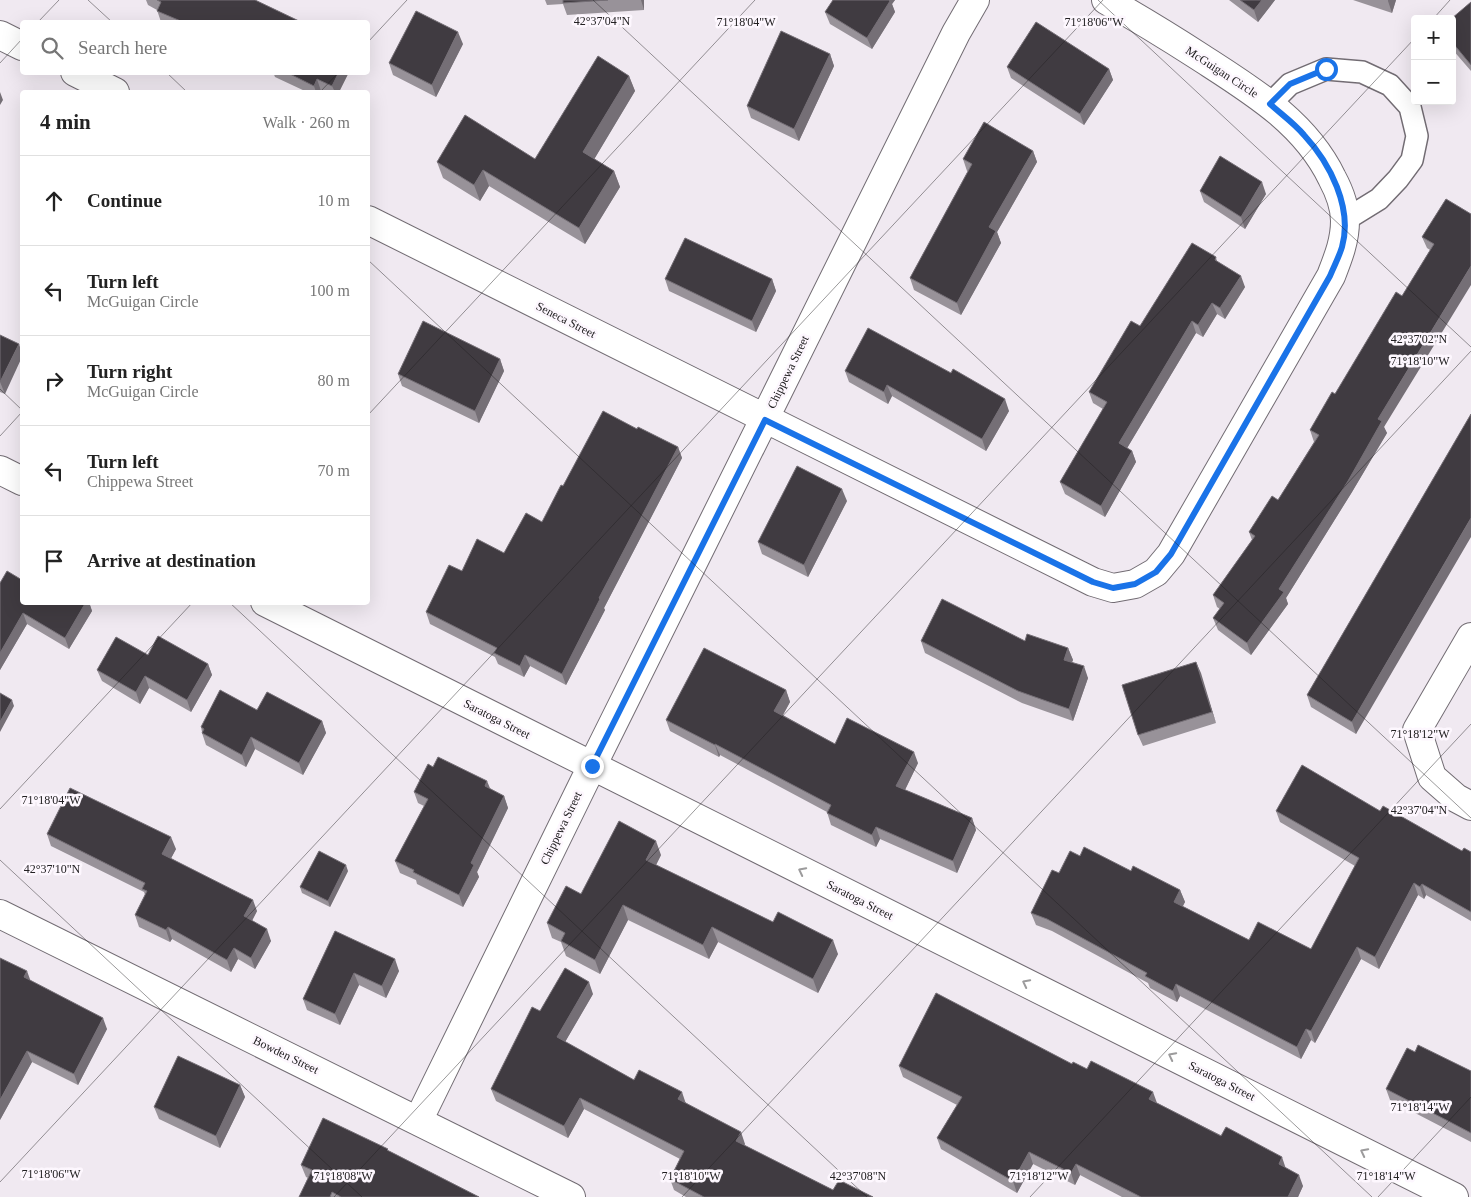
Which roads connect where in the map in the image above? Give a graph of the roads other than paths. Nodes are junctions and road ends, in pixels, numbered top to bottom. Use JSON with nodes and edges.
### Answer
{"nodes":[{"id":1,"x":975,"y":0,"type":"edge"},
{"id":2,"x":1106,"y":0,"type":"edge"},
{"id":3,"x":0,"y":35,"type":"edge"},
{"id":4,"x":20,"y":45,"type":"edge"},
{"id":5,"x":81,"y":75,"type":"edge"},
{"id":6,"x":110,"y":90,"type":"edge"},
{"id":7,"x":1270,"y":104,"type":"junction"},
{"id":8,"x":1345,"y":220,"type":"junction"},
{"id":9,"x":370,"y":221,"type":"edge"},
{"id":10,"x":765,"y":420,"type":"junction"},
{"id":11,"x":0,"y":470,"type":"edge"},
{"id":12,"x":20,"y":480,"type":"edge"},
{"id":13,"x":271,"y":605,"type":"edge"},
{"id":14,"x":1471,"y":637,"type":"edge"},
{"id":15,"x":592,"y":766,"type":"junction"},
{"id":16,"x":1471,"y":806,"type":"edge"},
{"id":17,"x":0,"y":914,"type":"edge"},
{"id":18,"x":418,"y":1121,"type":"junction"},
{"id":19,"x":571,"y":1197,"type":"edge"},
{"id":20,"x":1454,"y":1197,"type":"edge"}],
"edges":[{"from":1,"to":10,"type":"street","name":"Chippewa Street"},
{"from":2,"to":7,"type":"street","name":"McGuigan Circle"},
{"from":3,"to":4,"type":"street"},
{"from":5,"to":6,"type":"street"},
{"from":7,"to":8,"type":"street","name":"McGuigan Circle"},
{"from":7,"to":8,"type":"lane"},
{"from":8,"to":10,"type":"street","name":"McGuigan Circle"},
{"from":9,"to":10,"type":"street","name":"Seneca Street"},
{"from":10,"to":15,"type":"street","name":"Chippewa Street"},
{"from":11,"to":12,"type":"street"},
{"from":13,"to":15,"type":"street","name":"Saratoga Street"},
{"from":14,"to":16,"type":"street"},
{"from":15,"to":18,"type":"street","name":"Chippewa Street"},
{"from":20,"to":15,"type":"street","name":"Saratoga Street","one_way":true},
{"from":17,"to":18,"type":"street","name":"Bowden Street"},
{"from":18,"to":19,"type":"street","name":"Bowden Street"}]}
